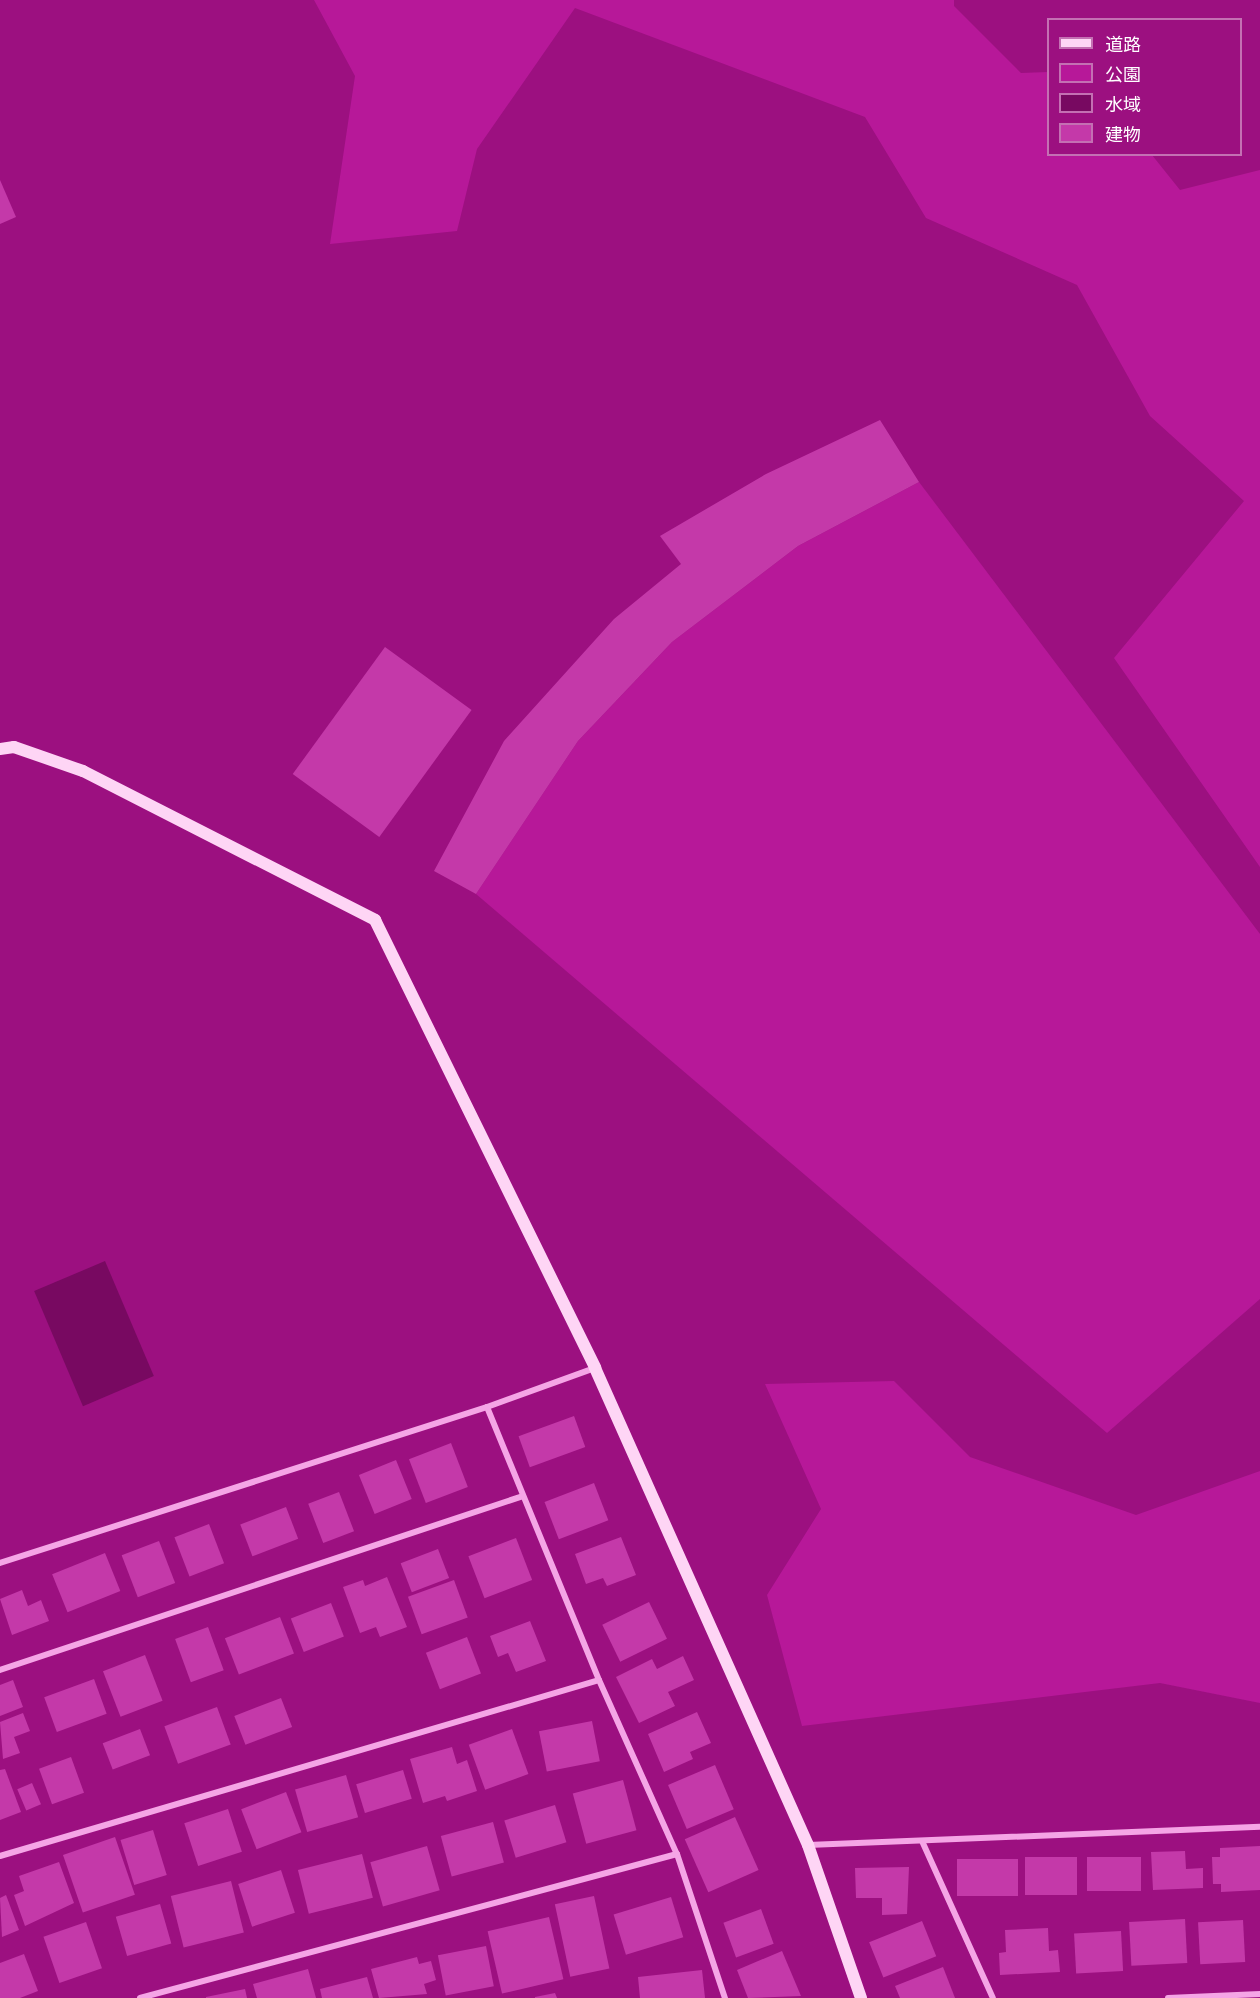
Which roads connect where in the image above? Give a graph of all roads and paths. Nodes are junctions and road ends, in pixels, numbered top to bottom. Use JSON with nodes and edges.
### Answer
{"nodes":[{"id":1,"x":0,"y":749,"type":"edge"},
{"id":2,"x":595,"y":1368,"type":"junction"},
{"id":3,"x":487,"y":1407,"type":"junction"},
{"id":4,"x":523,"y":1496,"type":"junction"},
{"id":5,"x":0,"y":1563,"type":"edge"},
{"id":6,"x":0,"y":1670,"type":"edge"},
{"id":7,"x":599,"y":1680,"type":"junction"},
{"id":8,"x":1260,"y":1827,"type":"edge"},
{"id":9,"x":922,"y":1841,"type":"junction"},
{"id":10,"x":808,"y":1845,"type":"junction"},
{"id":11,"x":677,"y":1854,"type":"junction"},
{"id":12,"x":0,"y":1856,"type":"edge"},
{"id":13,"x":1260,"y":1994,"type":"edge"},
{"id":14,"x":140,"y":1998,"type":"edge"},
{"id":15,"x":725,"y":1998,"type":"edge"},
{"id":16,"x":861,"y":1998,"type":"edge"},
{"id":17,"x":993,"y":1998,"type":"edge"},
{"id":18,"x":1168,"y":1998,"type":"edge"}],
"edges":[{"from":1,"to":2,"type":"street"},
{"from":2,"to":3,"type":"street"},
{"from":2,"to":10,"type":"street"},
{"from":3,"to":4,"type":"street"},
{"from":3,"to":5,"type":"street"},
{"from":4,"to":6,"type":"street"},
{"from":4,"to":7,"type":"street"},
{"from":7,"to":11,"type":"street"},
{"from":7,"to":12,"type":"street"},
{"from":8,"to":9,"type":"street"},
{"from":9,"to":10,"type":"street"},
{"from":9,"to":17,"type":"street"},
{"from":10,"to":16,"type":"street"},
{"from":11,"to":14,"type":"street"},
{"from":11,"to":15,"type":"street"},
{"from":13,"to":18,"type":"street"}]}
